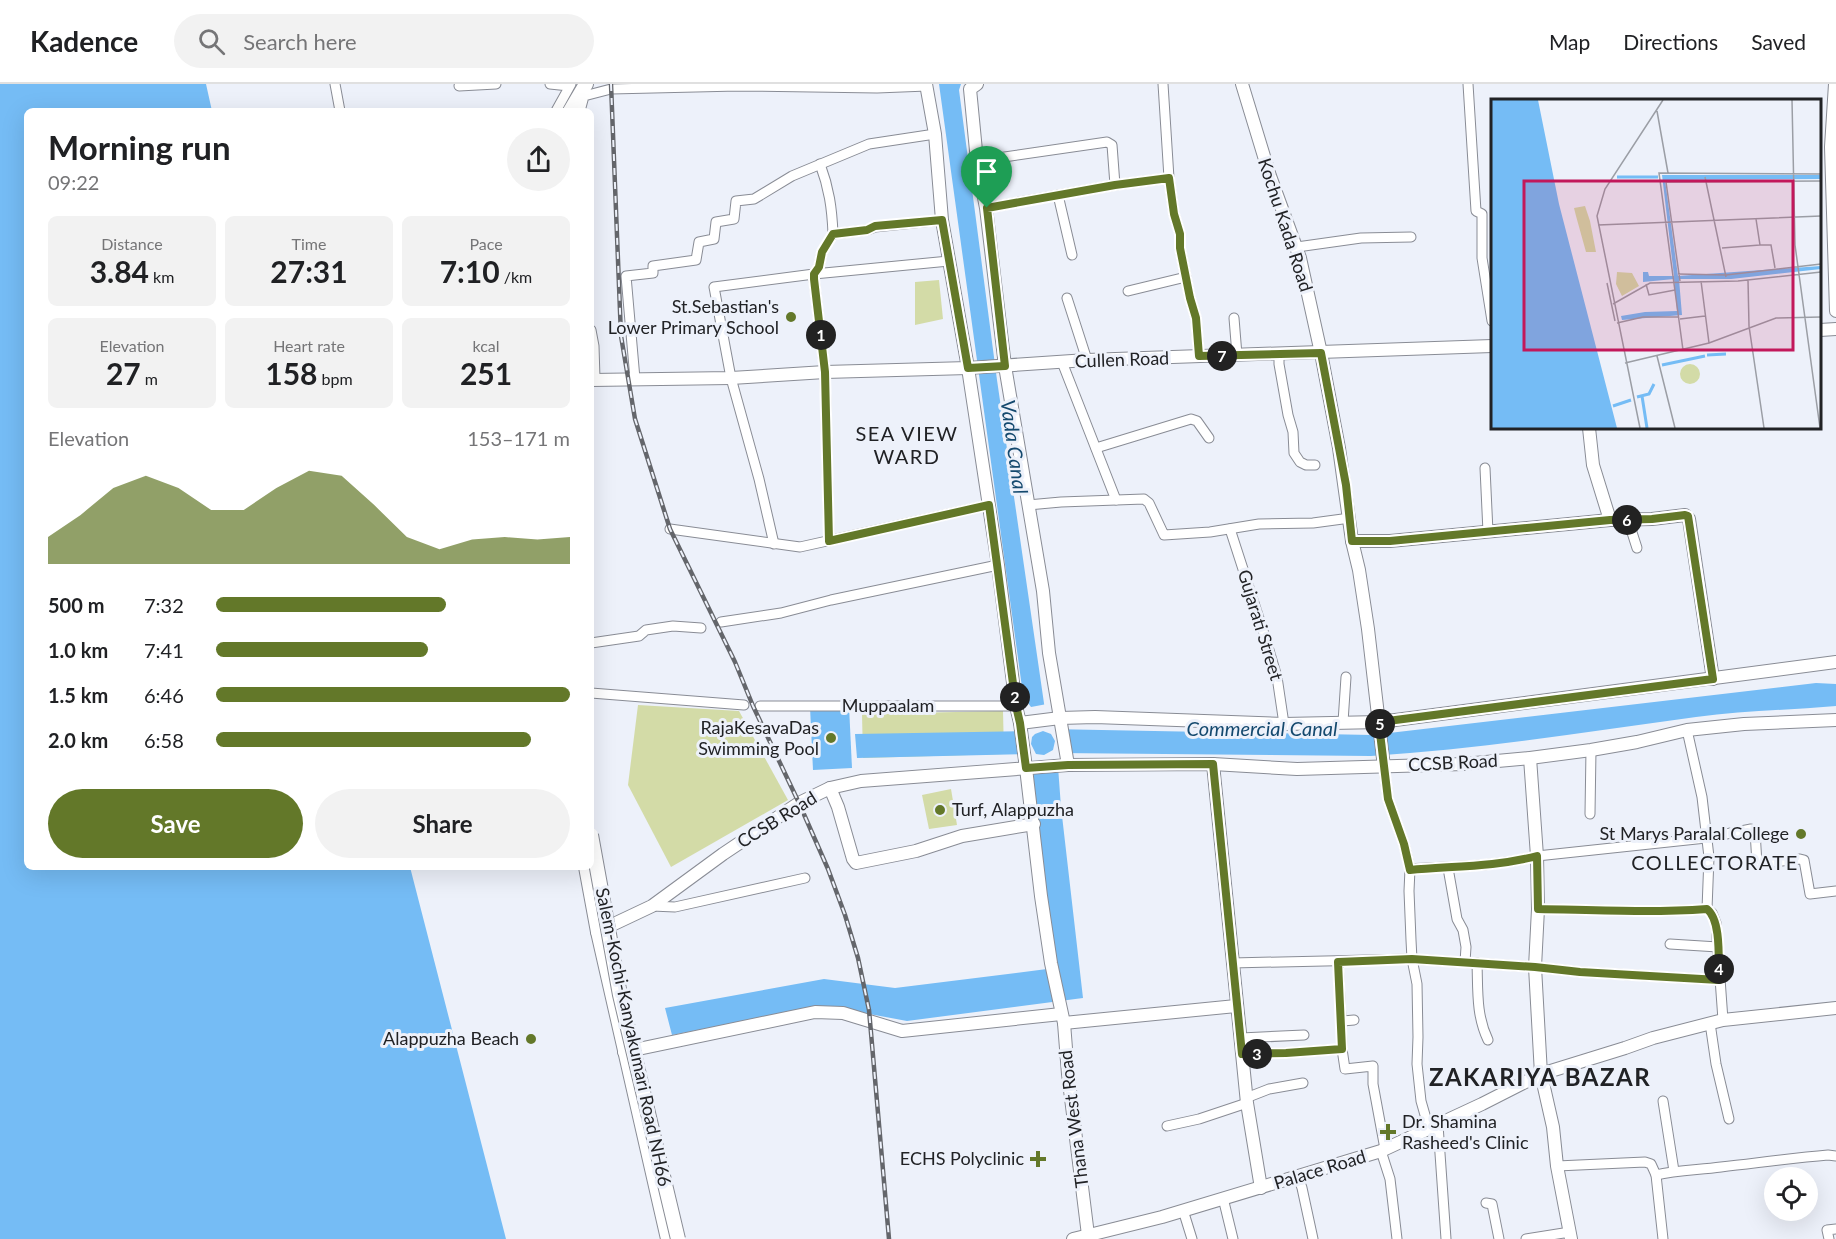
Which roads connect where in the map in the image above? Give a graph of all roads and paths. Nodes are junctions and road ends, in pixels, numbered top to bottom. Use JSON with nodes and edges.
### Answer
{"nodes":[{"id":1,"x":336,"y":84,"type":"edge"},
{"id":2,"x":496,"y":84,"type":"edge"},
{"id":3,"x":550,"y":84,"type":"edge"},
{"id":4,"x":586,"y":84,"type":"edge"},
{"id":5,"x":977,"y":84,"type":"edge"},
{"id":6,"x":1163,"y":84,"type":"edge"},
{"id":7,"x":1242,"y":84,"type":"edge"},
{"id":8,"x":1468,"y":84,"type":"edge"},
{"id":9,"x":1835,"y":84,"type":"edge"},
{"id":10,"x":570,"y":85,"type":"edge"},
{"id":11,"x":926,"y":85,"type":"edge"},
{"id":12,"x":459,"y":86,"type":"dead end"},
{"id":13,"x":340,"y":108,"type":"edge"},
{"id":14,"x":557,"y":108,"type":"edge"},
{"id":15,"x":572,"y":108,"type":"edge"},
{"id":16,"x":581,"y":108,"type":"edge"},
{"id":17,"x":1834,"y":115,"type":"edge"},
{"id":18,"x":935,"y":134,"type":"junction"},
{"id":19,"x":977,"y":161,"type":"junction"},
{"id":20,"x":820,"y":164,"type":"junction"},
{"id":21,"x":1169,"y":178,"type":"junction"},
{"id":22,"x":1115,"y":185,"type":"junction"},
{"id":23,"x":1058,"y":195,"type":"junction"},
{"id":24,"x":987,"y":208,"type":"junction"},
{"id":25,"x":1491,"y":213,"type":"edge"},
{"id":26,"x":1482,"y":214,"type":"junction"},
{"id":27,"x":942,"y":220,"type":"junction"},
{"id":28,"x":832,"y":236,"type":"junction"},
{"id":29,"x":1411,"y":237,"type":"dead end"},
{"id":30,"x":1297,"y":248,"type":"junction"},
{"id":31,"x":1072,"y":255,"type":"dead end"},
{"id":32,"x":949,"y":261,"type":"junction"},
{"id":33,"x":814,"y":274,"type":"junction"},
{"id":34,"x":1186,"y":277,"type":"junction"},
{"id":35,"x":1128,"y":291,"type":"dead end"},
{"id":36,"x":1067,"y":298,"type":"dead end"},
{"id":37,"x":1836,"y":311,"type":"edge"},
{"id":38,"x":1491,"y":315,"type":"edge"},
{"id":39,"x":1234,"y":318,"type":"dead end"},
{"id":40,"x":1836,"y":329,"type":"edge"},
{"id":41,"x":1821,"y":330,"type":"edge"},
{"id":42,"x":1491,"y":346,"type":"edge"},
{"id":43,"x":1321,"y":353,"type":"junction"},
{"id":44,"x":1280,"y":354,"type":"junction"},
{"id":45,"x":1237,"y":355,"type":"junction"},
{"id":46,"x":1199,"y":356,"type":"junction"},
{"id":47,"x":1088,"y":360,"type":"junction"},
{"id":48,"x":1062,"y":362,"type":"junction"},
{"id":49,"x":1004,"y":366,"type":"junction"},
{"id":50,"x":970,"y":368,"type":"junction"},
{"id":51,"x":825,"y":372,"type":"junction"},
{"id":52,"x":731,"y":378,"type":"junction"},
{"id":53,"x":635,"y":379,"type":"junction"},
{"id":54,"x":594,"y":380,"type":"edge"},
{"id":55,"x":1589,"y":429,"type":"edge"},
{"id":56,"x":1209,"y":438,"type":"dead end"},
{"id":57,"x":1096,"y":448,"type":"junction"},
{"id":58,"x":1315,"y":465,"type":"dead end"},
{"id":59,"x":1485,"y":468,"type":"dead end"},
{"id":60,"x":1116,"y":500,"type":"junction"},
{"id":61,"x":989,"y":505,"type":"junction"},
{"id":62,"x":1028,"y":505,"type":"junction"},
{"id":63,"x":1350,"y":518,"type":"junction"},
{"id":64,"x":1610,"y":520,"type":"junction"},
{"id":65,"x":1628,"y":520,"type":"junction"},
{"id":66,"x":670,"y":529,"type":"dead end"},
{"id":67,"x":1230,"y":529,"type":"junction"},
{"id":68,"x":1488,"y":532,"type":"junction"},
{"id":69,"x":829,"y":541,"type":"junction"},
{"id":70,"x":1352,"y":541,"type":"junction"},
{"id":71,"x":774,"y":544,"type":"junction"},
{"id":72,"x":1637,"y":548,"type":"dead end"},
{"id":73,"x":998,"y":565,"type":"junction"},
{"id":74,"x":721,"y":622,"type":"dead end"},
{"id":75,"x":701,"y":628,"type":"dead end"},
{"id":76,"x":594,"y":643,"type":"edge"},
{"id":77,"x":1836,"y":662,"type":"edge"},
{"id":78,"x":1346,"y":677,"type":"dead end"},
{"id":79,"x":1713,"y":679,"type":"junction"},
{"id":80,"x":594,"y":693,"type":"edge"},
{"id":81,"x":744,"y":705,"type":"dead end"},
{"id":82,"x":760,"y":706,"type":"dead end"},
{"id":83,"x":1016,"y":706,"type":"junction"},
{"id":84,"x":1056,"y":719,"type":"junction"},
{"id":85,"x":1836,"y":720,"type":"edge"},
{"id":86,"x":1343,"y":722,"type":"junction"},
{"id":87,"x":1284,"y":724,"type":"junction"},
{"id":88,"x":1022,"y":726,"type":"junction"},
{"id":89,"x":1380,"y":727,"type":"junction"},
{"id":90,"x":1687,"y":730,"type":"junction"},
{"id":91,"x":1591,"y":750,"type":"junction"},
{"id":92,"x":1530,"y":758,"type":"junction"},
{"id":93,"x":1064,"y":762,"type":"junction"},
{"id":94,"x":1383,"y":762,"type":"junction"},
{"id":95,"x":1213,"y":764,"type":"junction"},
{"id":96,"x":1028,"y":767,"type":"junction"},
{"id":97,"x":831,"y":788,"type":"junction"},
{"id":98,"x":1590,"y":814,"type":"dead end"},
{"id":99,"x":1034,"y":824,"type":"junction"},
{"id":100,"x":1706,"y":838,"type":"junction"},
{"id":101,"x":594,"y":851,"type":"edge"},
{"id":102,"x":1537,"y":856,"type":"junction"},
{"id":103,"x":1449,"y":868,"type":"junction"},
{"id":104,"x":586,"y":870,"type":"edge"},
{"id":105,"x":1410,"y":870,"type":"junction"},
{"id":106,"x":805,"y":878,"type":"dead end"},
{"id":107,"x":1836,"y":891,"type":"edge"},
{"id":108,"x":652,"y":906,"type":"junction"},
{"id":109,"x":1538,"y":909,"type":"junction"},
{"id":110,"x":1707,"y":909,"type":"junction"},
{"id":111,"x":597,"y":932,"type":"junction"},
{"id":112,"x":1670,"y":944,"type":"dead end"},
{"id":113,"x":1718,"y":947,"type":"junction"},
{"id":114,"x":1412,"y":959,"type":"junction"},
{"id":115,"x":1338,"y":962,"type":"junction"},
{"id":116,"x":1466,"y":962,"type":"junction"},
{"id":117,"x":1232,"y":963,"type":"junction"},
{"id":118,"x":1477,"y":963,"type":"junction"},
{"id":119,"x":1535,"y":967,"type":"junction"},
{"id":120,"x":1719,"y":980,"type":"junction"},
{"id":121,"x":1236,"y":1005,"type":"junction"},
{"id":122,"x":1836,"y":1008,"type":"edge"},
{"id":123,"x":1062,"y":1013,"type":"junction"},
{"id":124,"x":1341,"y":1019,"type":"junction"},
{"id":125,"x":1354,"y":1020,"type":"dead end"},
{"id":126,"x":1723,"y":1020,"type":"junction"},
{"id":127,"x":1710,"y":1023,"type":"junction"},
{"id":128,"x":1304,"y":1035,"type":"dead end"},
{"id":129,"x":1241,"y":1038,"type":"junction"},
{"id":130,"x":1488,"y":1040,"type":"dead end"},
{"id":131,"x":1342,"y":1049,"type":"junction"},
{"id":132,"x":624,"y":1052,"type":"junction"},
{"id":133,"x":1242,"y":1054,"type":"junction"},
{"id":134,"x":1541,"y":1074,"type":"junction"},
{"id":135,"x":1303,"y":1083,"type":"dead end"},
{"id":136,"x":1246,"y":1100,"type":"junction"},
{"id":137,"x":1664,"y":1101,"type":"dead end"},
{"id":138,"x":1729,"y":1119,"type":"dead end"},
{"id":139,"x":1167,"y":1126,"type":"dead end"},
{"id":140,"x":1433,"y":1127,"type":"junction"},
{"id":141,"x":1383,"y":1150,"type":"junction"},
{"id":142,"x":1836,"y":1156,"type":"edge"},
{"id":143,"x":1557,"y":1166,"type":"junction"},
{"id":144,"x":1674,"y":1171,"type":"junction"},
{"id":145,"x":1656,"y":1175,"type":"junction"},
{"id":146,"x":1298,"y":1176,"type":"junction"},
{"id":147,"x":1261,"y":1188,"type":"junction"},
{"id":148,"x":1222,"y":1198,"type":"junction"},
{"id":149,"x":1486,"y":1203,"type":"dead end"},
{"id":150,"x":1183,"y":1210,"type":"junction"},
{"id":151,"x":1836,"y":1229,"type":"edge"},
{"id":152,"x":1088,"y":1235,"type":"junction"},
{"id":153,"x":1570,"y":1236,"type":"edge"},
{"id":154,"x":667,"y":1239,"type":"edge"},
{"id":155,"x":678,"y":1239,"type":"edge"},
{"id":156,"x":1073,"y":1239,"type":"edge"},
{"id":157,"x":1192,"y":1239,"type":"edge"},
{"id":158,"x":1233,"y":1239,"type":"edge"},
{"id":159,"x":1312,"y":1239,"type":"edge"},
{"id":160,"x":1397,"y":1239,"type":"edge"},
{"id":161,"x":1446,"y":1239,"type":"edge"},
{"id":162,"x":1499,"y":1239,"type":"edge"},
{"id":163,"x":1526,"y":1239,"type":"edge"},
{"id":164,"x":1663,"y":1239,"type":"edge"},
{"id":165,"x":1829,"y":1239,"type":"edge"}],
"edges":[{"from":1,"to":13,"type":"street"},
{"from":2,"to":12,"type":"street"},
{"from":3,"to":10,"type":"street"},
{"from":4,"to":15,"type":"highway"},
{"from":5,"to":19,"type":"main road"},
{"from":6,"to":21,"type":"street"},
{"from":7,"to":30,"type":"main road","name":"Kochu Kada Road"},
{"from":8,"to":26,"type":"street"},
{"from":9,"to":17,"type":"main road"},
{"from":10,"to":14,"type":"street"},
{"from":11,"to":16,"type":"street"},
{"from":11,"to":18,"type":"main road"},
{"from":17,"to":37,"type":"main road"},
{"from":18,"to":20,"type":"street"},
{"from":18,"to":27,"type":"main road"},
{"from":19,"to":22,"type":"street"},
{"from":19,"to":24,"type":"main road"},
{"from":20,"to":28,"type":"street"},
{"from":20,"to":53,"type":"street"},
{"from":21,"to":22,"type":"street"},
{"from":21,"to":34,"type":"street"},
{"from":22,"to":23,"type":"street"},
{"from":23,"to":24,"type":"street"},
{"from":23,"to":31,"type":"street"},
{"from":24,"to":49,"type":"main road"},
{"from":25,"to":26,"type":"street"},
{"from":26,"to":38,"type":"street"},
{"from":27,"to":28,"type":"street"},
{"from":27,"to":32,"type":"main road"},
{"from":28,"to":33,"type":"street"},
{"from":29,"to":30,"type":"street"},
{"from":30,"to":43,"type":"main road","name":"Kochu Kada Road"},
{"from":32,"to":33,"type":"street"},
{"from":32,"to":50,"type":"main road"},
{"from":33,"to":51,"type":"street"},
{"from":33,"to":52,"type":"street"},
{"from":34,"to":35,"type":"street"},
{"from":34,"to":46,"type":"street"},
{"from":36,"to":47,"type":"street"},
{"from":39,"to":45,"type":"street"},
{"from":40,"to":41,"type":"main road"},
{"from":42,"to":43,"type":"main road","name":"Cullen Road"},
{"from":43,"to":44,"type":"main road","name":"Cullen Road"},
{"from":43,"to":63,"type":"main road","name":"Kochu Kada Road"},
{"from":44,"to":45,"type":"main road","name":"Cullen Road"},
{"from":44,"to":58,"type":"street"},
{"from":45,"to":46,"type":"main road","name":"Cullen Road"},
{"from":46,"to":47,"type":"main road","name":"Cullen Road"},
{"from":47,"to":48,"type":"main road","name":"Cullen Road"},
{"from":48,"to":49,"type":"main road","name":"Cullen Road"},
{"from":48,"to":57,"type":"street"},
{"from":49,"to":50,"type":"main road","name":"Cullen Road"},
{"from":49,"to":62,"type":"main road"},
{"from":50,"to":51,"type":"main road"},
{"from":50,"to":61,"type":"main road"},
{"from":51,"to":52,"type":"main road"},
{"from":51,"to":69,"type":"street"},
{"from":52,"to":53,"type":"main road"},
{"from":52,"to":71,"type":"street"},
{"from":53,"to":54,"type":"main road"},
{"from":55,"to":64,"type":"main road"},
{"from":56,"to":57,"type":"street"},
{"from":57,"to":60,"type":"street"},
{"from":59,"to":68,"type":"street"},
{"from":60,"to":62,"type":"street"},
{"from":60,"to":67,"type":"street"},
{"from":61,"to":69,"type":"street"},
{"from":61,"to":73,"type":"main road"},
{"from":62,"to":84,"type":"main road"},
{"from":63,"to":67,"type":"street"},
{"from":63,"to":70,"type":"main road","name":"Kochu Kada Road"},
{"from":64,"to":65,"type":"main road"},
{"from":64,"to":68,"type":"main road"},
{"from":65,"to":72,"type":"street"},
{"from":65,"to":79,"type":"main road"},
{"from":66,"to":71,"type":"street"},
{"from":67,"to":87,"type":"street","name":"Gujarati Street"},
{"from":68,"to":70,"type":"main road"},
{"from":69,"to":71,"type":"street"},
{"from":70,"to":89,"type":"main road","name":"Kochu Kada Road"},
{"from":73,"to":74,"type":"street"},
{"from":73,"to":83,"type":"main road"},
{"from":75,"to":76,"type":"street"},
{"from":77,"to":79,"type":"main road"},
{"from":78,"to":86,"type":"street"},
{"from":79,"to":89,"type":"main road"},
{"from":80,"to":81,"type":"street"},
{"from":82,"to":83,"type":"street","name":"Muppaalam"},
{"from":83,"to":88,"type":"main road"},
{"from":84,"to":87,"type":"main road"},
{"from":84,"to":88,"type":"main road"},
{"from":84,"to":93,"type":"main road"},
{"from":85,"to":90,"type":"main road","name":"CCSB Road"},
{"from":86,"to":87,"type":"main road"},
{"from":86,"to":89,"type":"main road"},
{"from":88,"to":96,"type":"main road"},
{"from":89,"to":94,"type":"main road","name":"Kochu Kada Road"},
{"from":90,"to":91,"type":"main road","name":"CCSB Road"},
{"from":90,"to":100,"type":"street"},
{"from":91,"to":92,"type":"main road","name":"CCSB Road"},
{"from":91,"to":98,"type":"street"},
{"from":92,"to":94,"type":"main road","name":"CCSB Road"},
{"from":92,"to":102,"type":"main road"},
{"from":93,"to":95,"type":"main road","name":"CCSB Road"},
{"from":93,"to":96,"type":"main road","name":"CCSB Road"},
{"from":94,"to":95,"type":"main road","name":"CCSB Road"},
{"from":94,"to":105,"type":"street"},
{"from":95,"to":117,"type":"main road"},
{"from":96,"to":97,"type":"main road","name":"CCSB Road"},
{"from":96,"to":99,"type":"main road"},
{"from":97,"to":99,"type":"main road"},
{"from":97,"to":108,"type":"main road","name":"CCSB Road"},
{"from":99,"to":123,"type":"main road","name":"Thana West Road"},
{"from":100,"to":102,"type":"street"},
{"from":100,"to":107,"type":"street"},
{"from":100,"to":110,"type":"street"},
{"from":101,"to":155,"type":"highway","name":"Salem-Kochi-Kanyakumari Road NH66","bridge":true},
{"from":102,"to":103,"type":"street"},
{"from":102,"to":109,"type":"main road"},
{"from":103,"to":105,"type":"street"},
{"from":103,"to":116,"type":"street"},
{"from":104,"to":111,"type":"main road"},
{"from":105,"to":114,"type":"street"},
{"from":106,"to":108,"type":"street"},
{"from":108,"to":111,"type":"main road","name":"CCSB Road"},
{"from":109,"to":110,"type":"street"},
{"from":109,"to":119,"type":"main road"},
{"from":110,"to":113,"type":"street"},
{"from":111,"to":132,"type":"main road"},
{"from":112,"to":113,"type":"street"},
{"from":113,"to":120,"type":"street"},
{"from":114,"to":115,"type":"street"},
{"from":114,"to":116,"type":"street"},
{"from":114,"to":140,"type":"street"},
{"from":115,"to":117,"type":"street"},
{"from":115,"to":124,"type":"street"},
{"from":116,"to":118,"type":"street"},
{"from":117,"to":121,"type":"main road"},
{"from":118,"to":119,"type":"street"},
{"from":118,"to":130,"type":"street"},
{"from":119,"to":120,"type":"street"},
{"from":119,"to":134,"type":"main road"},
{"from":120,"to":126,"type":"street"},
{"from":121,"to":123,"type":"main road"},
{"from":121,"to":129,"type":"main road"},
{"from":122,"to":126,"type":"main road","name":"Palace Road"},
{"from":123,"to":132,"type":"main road"},
{"from":123,"to":152,"type":"main road","name":"Thana West Road"},
{"from":124,"to":125,"type":"street"},
{"from":124,"to":131,"type":"street"},
{"from":126,"to":127,"type":"main road","name":"Palace Road"},
{"from":127,"to":134,"type":"main road","name":"Palace Road"},
{"from":127,"to":138,"type":"street"},
{"from":128,"to":129,"type":"street"},
{"from":129,"to":133,"type":"main road"},
{"from":131,"to":133,"type":"street"},
{"from":131,"to":141,"type":"street"},
{"from":132,"to":154,"type":"main road"},
{"from":133,"to":136,"type":"main road"},
{"from":134,"to":140,"type":"main road","name":"Palace Road"},
{"from":134,"to":143,"type":"main road"},
{"from":135,"to":136,"type":"street"},
{"from":136,"to":139,"type":"street"},
{"from":136,"to":147,"type":"main road"},
{"from":137,"to":144,"type":"street"},
{"from":140,"to":141,"type":"main road","name":"Palace Road"},
{"from":140,"to":161,"type":"street"},
{"from":141,"to":146,"type":"main road","name":"Palace Road"},
{"from":141,"to":160,"type":"street"},
{"from":142,"to":144,"type":"street"},
{"from":143,"to":145,"type":"street"},
{"from":143,"to":153,"type":"main road"},
{"from":144,"to":145,"type":"street"},
{"from":145,"to":164,"type":"street"},
{"from":146,"to":147,"type":"main road","name":"Palace Road"},
{"from":146,"to":159,"type":"street"},
{"from":147,"to":148,"type":"main road","name":"Palace Road"},
{"from":148,"to":150,"type":"main road","name":"Palace Road"},
{"from":148,"to":158,"type":"street"},
{"from":149,"to":162,"type":"street"},
{"from":150,"to":152,"type":"main road","name":"Palace Road"},
{"from":150,"to":157,"type":"street"},
{"from":151,"to":165,"type":"street"},
{"from":152,"to":156,"type":"main road","name":"Palace Road"},
{"from":153,"to":163,"type":"street"}]}
